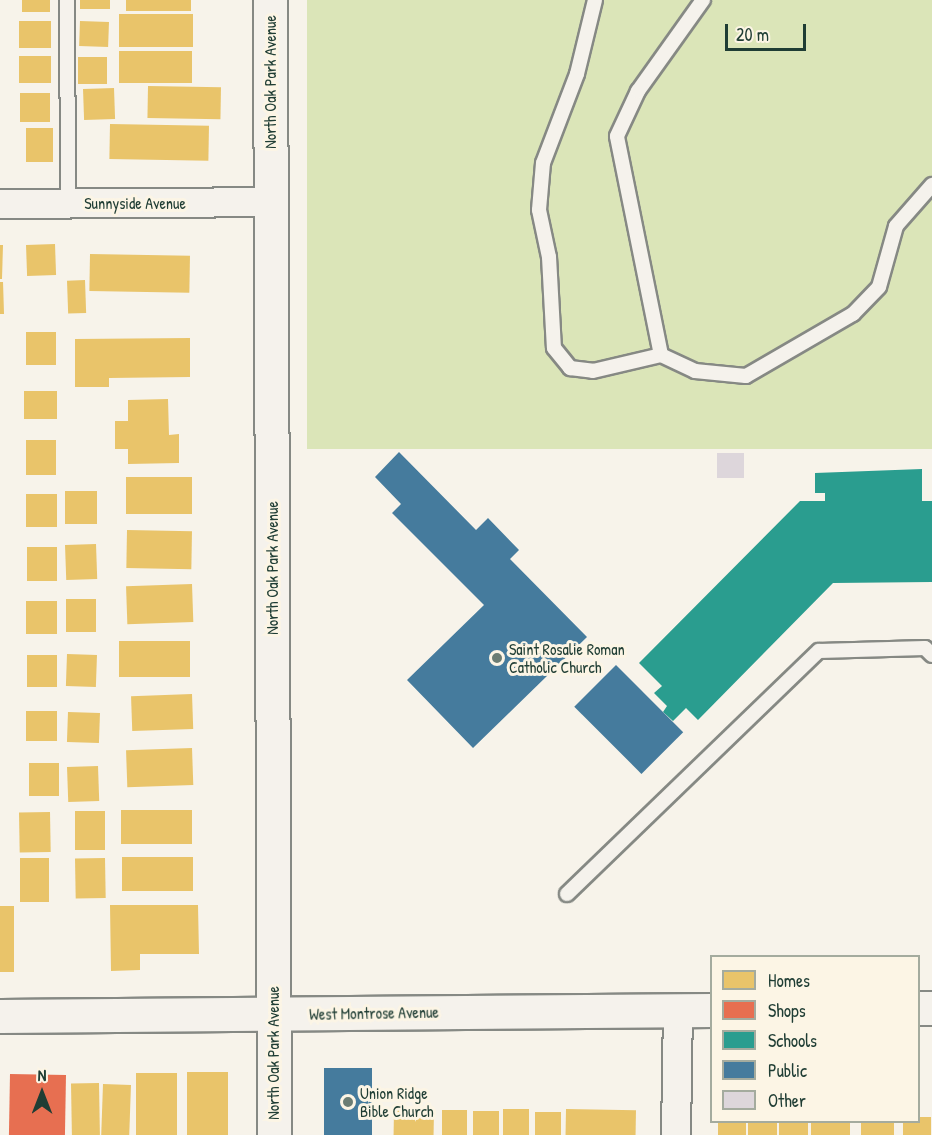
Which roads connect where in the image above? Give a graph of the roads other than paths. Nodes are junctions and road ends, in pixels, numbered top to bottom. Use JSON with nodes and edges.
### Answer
{"nodes":[{"id":1,"x":67,"y":0,"type":"edge"},
{"id":2,"x":270,"y":0,"type":"edge"},
{"id":3,"x":595,"y":0,"type":"edge"},
{"id":4,"x":703,"y":0,"type":"edge"},
{"id":5,"x":932,"y":185,"type":"edge"},
{"id":6,"x":270,"y":202,"type":"junction"},
{"id":7,"x":68,"y":203,"type":"junction"},
{"id":8,"x":0,"y":204,"type":"edge"},
{"id":9,"x":661,"y":355,"type":"junction"},
{"id":10,"x":932,"y":655,"type":"edge"},
{"id":11,"x":567,"y":894,"type":"dead end"},
{"id":12,"x":678,"y":1010,"type":"junction"},
{"id":13,"x":710,"y":1010,"type":"edge"},
{"id":14,"x":273,"y":1014,"type":"junction"},
{"id":15,"x":0,"y":1016,"type":"edge"},
{"id":16,"x":274,"y":1135,"type":"edge"},
{"id":17,"x":676,"y":1135,"type":"edge"}],
"edges":[{"from":1,"to":7,"type":"lane"},
{"from":2,"to":6,"type":"street","name":"North Oak Park Avenue"},
{"from":3,"to":9,"type":"lane"},
{"from":4,"to":9,"type":"lane"},
{"from":5,"to":9,"type":"lane"},
{"from":6,"to":7,"type":"street","name":"Sunnyside Avenue"},
{"from":6,"to":14,"type":"street","name":"North Oak Park Avenue"},
{"from":7,"to":8,"type":"street","name":"Sunnyside Avenue"},
{"from":10,"to":11,"type":"lane"},
{"from":12,"to":13,"type":"street","name":"West Montrose Avenue"},
{"from":12,"to":14,"type":"street","name":"West Montrose Avenue"},
{"from":12,"to":17,"type":"street"},
{"from":14,"to":15,"type":"street","name":"West Montrose Avenue"},
{"from":14,"to":16,"type":"street","name":"North Oak Park Avenue"}]}
